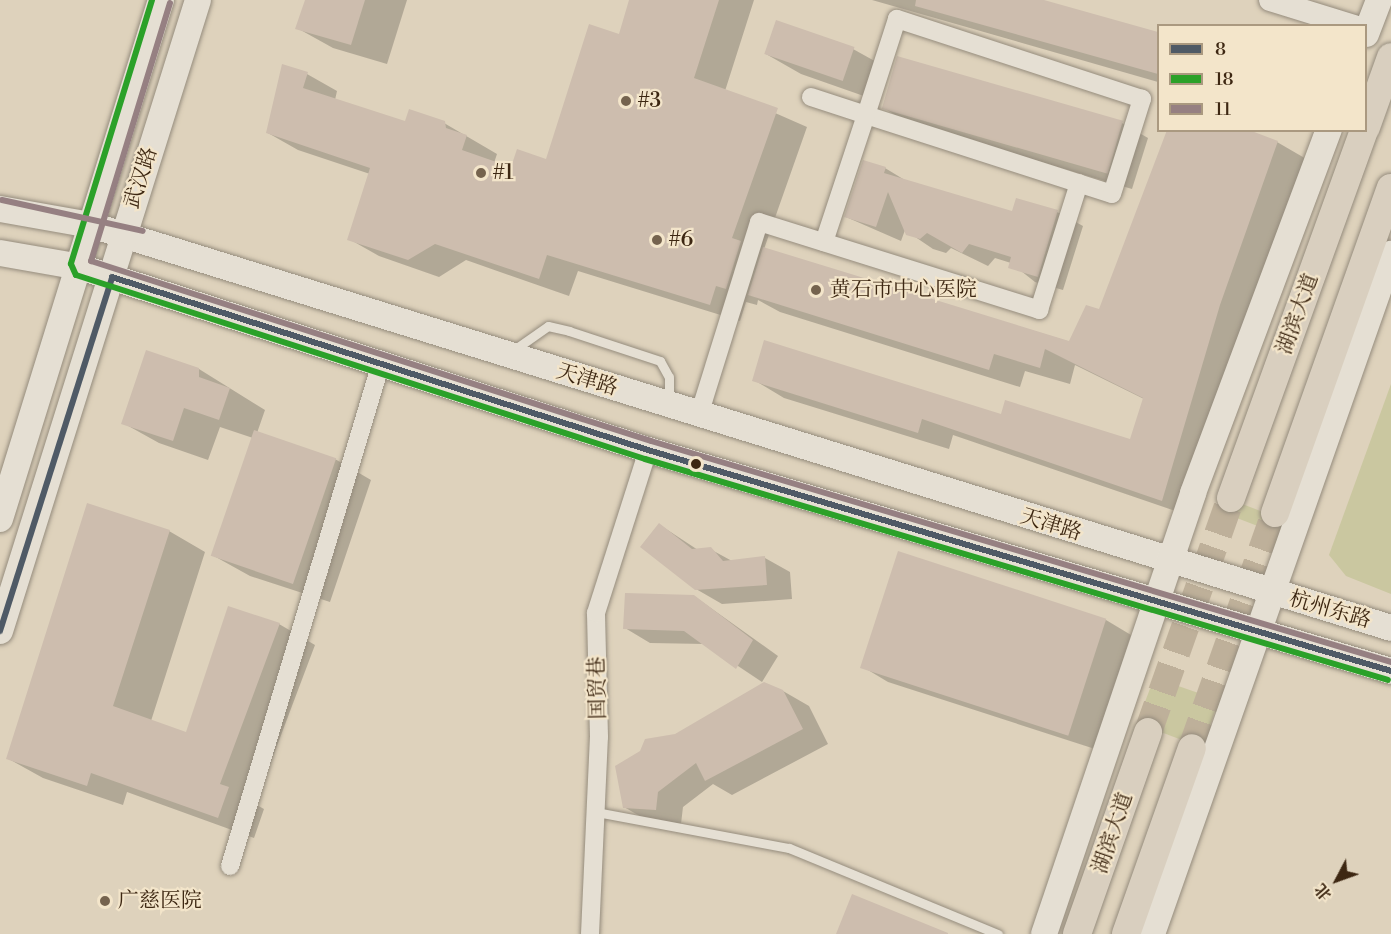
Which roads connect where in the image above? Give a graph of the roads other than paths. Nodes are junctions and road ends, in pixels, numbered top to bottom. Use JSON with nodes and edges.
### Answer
{"nodes":[{"id":1,"x":161,"y":0,"type":"edge"},
{"id":2,"x":198,"y":0,"type":"edge"},
{"id":3,"x":1270,"y":0,"type":"edge"},
{"id":4,"x":1379,"y":0,"type":"edge"},
{"id":5,"x":1344,"y":24,"type":"edge"},
{"id":6,"x":1366,"y":24,"type":"edge"},
{"id":7,"x":1391,"y":57,"type":"edge"},
{"id":8,"x":811,"y":97,"type":"dead end"},
{"id":9,"x":866,"y":115,"type":"junction"},
{"id":10,"x":1367,"y":123,"type":"edge"},
{"id":11,"x":1328,"y":132,"type":"edge"},
{"id":12,"x":1364,"y":132,"type":"edge"},
{"id":13,"x":1079,"y":183,"type":"junction"},
{"id":14,"x":1391,"y":188,"type":"edge"},
{"id":15,"x":0,"y":209,"type":"edge"},
{"id":16,"x":91,"y":225,"type":"junction"},
{"id":17,"x":122,"y":235,"type":"junction"},
{"id":18,"x":824,"y":242,"type":"junction"},
{"id":19,"x":0,"y":253,"type":"edge"},
{"id":20,"x":1391,"y":254,"type":"edge"},
{"id":21,"x":80,"y":267,"type":"junction"},
{"id":22,"x":112,"y":277,"type":"junction"},
{"id":23,"x":507,"y":356,"type":"junction"},
{"id":24,"x":381,"y":363,"type":"junction"},
{"id":25,"x":670,"y":406,"type":"junction"},
{"id":26,"x":699,"y":415,"type":"junction"},
{"id":27,"x":648,"y":450,"type":"junction"},
{"id":28,"x":1231,"y":498,"type":"tunnel mouth"},
{"id":29,"x":1275,"y":513,"type":"tunnel mouth"},
{"id":30,"x":0,"y":519,"type":"edge"},
{"id":31,"x":1172,"y":563,"type":"junction"},
{"id":32,"x":1270,"y":593,"type":"junction"},
{"id":33,"x":1159,"y":604,"type":"junction"},
{"id":34,"x":1391,"y":628,"type":"edge"},
{"id":35,"x":0,"y":631,"type":"edge"},
{"id":36,"x":1257,"y":633,"type":"junction"},
{"id":37,"x":1391,"y":671,"type":"edge"},
{"id":38,"x":1148,"y":732,"type":"tunnel mouth"},
{"id":39,"x":1192,"y":748,"type":"tunnel mouth"},
{"id":40,"x":596,"y":812,"type":"junction"},
{"id":41,"x":230,"y":866,"type":"dead end"},
{"id":42,"x":590,"y":934,"type":"edge"},
{"id":43,"x":998,"y":934,"type":"edge"},
{"id":44,"x":1044,"y":934,"type":"edge"},
{"id":45,"x":1077,"y":934,"type":"edge"},
{"id":46,"x":1126,"y":934,"type":"edge"},
{"id":47,"x":1152,"y":934,"type":"edge"}],
"edges":[{"from":1,"to":16,"type":"main road","name":"武汉路"},
{"from":2,"to":17,"type":"main road","name":"武汉路"},
{"from":3,"to":5,"type":"street"},
{"from":4,"to":6,"type":"main road"},
{"from":7,"to":10,"type":"main road","name":"湖滨大道"},
{"from":8,"to":9,"type":"street"},
{"from":9,"to":13,"type":"street"},
{"from":9,"to":13,"type":"street"},
{"from":9,"to":18,"type":"street"},
{"from":11,"to":31,"type":"main road"},
{"from":12,"to":28,"type":"main road","name":"湖滨大道"},
{"from":13,"to":18,"type":"street"},
{"from":14,"to":29,"type":"main road"},
{"from":15,"to":16,"type":"main road","name":"天津路"},
{"from":16,"to":17,"type":"main road","name":"天津路"},
{"from":16,"to":21,"type":"main road","name":"武汉路"},
{"from":17,"to":22,"type":"main road","name":"武汉路"},
{"from":17,"to":23,"type":"main road","name":"天津路"},
{"from":18,"to":26,"type":"street"},
{"from":19,"to":21,"type":"main road","name":"天津路"},
{"from":20,"to":32,"type":"main road"},
{"from":21,"to":22,"type":"main road","name":"天津路"},
{"from":21,"to":30,"type":"main road","name":"武汉路"},
{"from":22,"to":24,"type":"main road","name":"天津路"},
{"from":22,"to":35,"type":"main road","name":"武汉路"},
{"from":23,"to":25,"type":"main road","name":"天津路"},
{"from":23,"to":25,"type":"lane"},
{"from":24,"to":27,"type":"main road","name":"天津路"},
{"from":24,"to":41,"type":"street"},
{"from":25,"to":26,"type":"main road","name":"天津路"},
{"from":26,"to":31,"type":"main road","name":"天津路"},
{"from":27,"to":33,"type":"main road","name":"天津路"},
{"from":27,"to":40,"type":"street","name":"国贸巷"},
{"from":31,"to":32,"type":"main road","name":"天津路"},
{"from":31,"to":33,"type":"main road"},
{"from":32,"to":34,"type":"main road","name":"杭州东路"},
{"from":32,"to":36,"type":"main road"},
{"from":33,"to":36,"type":"main road","name":"天津路"},
{"from":33,"to":44,"type":"main road"},
{"from":36,"to":37,"type":"main road","name":"杭州东路"},
{"from":36,"to":47,"type":"main road"},
{"from":38,"to":45,"type":"main road","name":"湖滨大道"},
{"from":39,"to":46,"type":"main road"},
{"from":40,"to":42,"type":"street","name":"国贸巷"},
{"from":40,"to":43,"type":"lane"}]}
